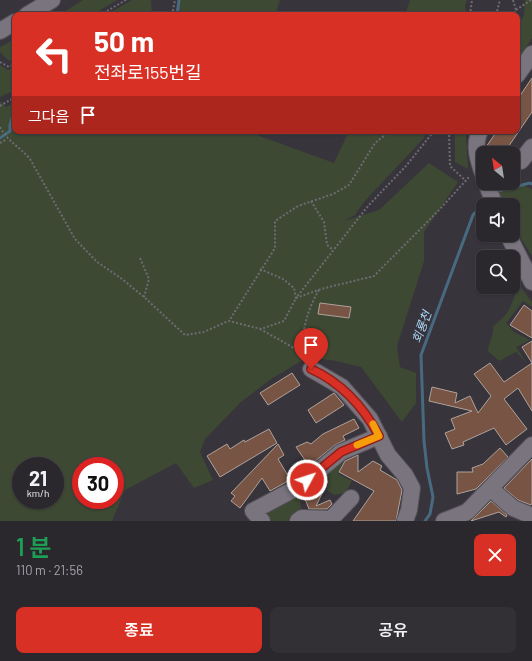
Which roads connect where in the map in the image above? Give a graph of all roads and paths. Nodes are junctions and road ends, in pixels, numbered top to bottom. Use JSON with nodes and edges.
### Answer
{"nodes":[{"id":1,"x":52,"y":0,"type":"edge"},
{"id":2,"x":126,"y":0,"type":"edge"},
{"id":3,"x":175,"y":0,"type":"edge"},
{"id":4,"x":472,"y":0,"type":"edge"},
{"id":5,"x":500,"y":0,"type":"edge"},
{"id":6,"x":513,"y":0,"type":"edge"},
{"id":7,"x":531,"y":0,"type":"edge"},
{"id":8,"x":516,"y":10,"type":"joint"},
{"id":9,"x":32,"y":12,"type":"edge"},
{"id":10,"x":105,"y":12,"type":"edge"},
{"id":11,"x":173,"y":12,"type":"edge"},
{"id":12,"x":470,"y":12,"type":"edge"},
{"id":13,"x":497,"y":12,"type":"edge"},
{"id":14,"x":12,"y":24,"type":"edge"},
{"id":15,"x":0,"y":31,"type":"edge"},
{"id":16,"x":532,"y":54,"type":"edge"},
{"id":17,"x":0,"y":62,"type":"edge"},
{"id":18,"x":12,"y":66,"type":"edge"},
{"id":19,"x":520,"y":72,"type":"edge"},
{"id":20,"x":12,"y":99,"type":"edge"},
{"id":21,"x":0,"y":106,"type":"edge"},
{"id":22,"x":0,"y":127,"type":"edge"},
{"id":23,"x":386,"y":134,"type":"edge"},
{"id":24,"x":432,"y":134,"type":"edge"},
{"id":25,"x":449,"y":134,"type":"edge"},
{"id":26,"x":479,"y":134,"type":"edge"},
{"id":27,"x":0,"y":137,"type":"edge"},
{"id":28,"x":6,"y":138,"type":"junction"},
{"id":29,"x":0,"y":143,"type":"edge"},
{"id":30,"x":476,"y":146,"type":"edge"},
{"id":31,"x":532,"y":147,"type":"edge"},
{"id":32,"x":521,"y":161,"type":"dead end"},
{"id":33,"x":476,"y":174,"type":"edge"},
{"id":34,"x":466,"y":181,"type":"junction"},
{"id":35,"x":311,"y":201,"type":"junction"},
{"id":36,"x":512,"y":242,"type":"edge"},
{"id":37,"x":333,"y":250,"type":"junction"},
{"id":38,"x":140,"y":258,"type":"dead end"},
{"id":39,"x":260,"y":269,"type":"junction"},
{"id":40,"x":532,"y":282,"type":"edge"},
{"id":41,"x":320,"y":290,"type":"junction"},
{"id":42,"x":144,"y":297,"type":"junction"},
{"id":43,"x":296,"y":298,"type":"junction"},
{"id":44,"x":229,"y":321,"type":"junction"},
{"id":45,"x":261,"y":329,"type":"junction"},
{"id":46,"x":303,"y":353,"type":"junction"},
{"id":47,"x":311,"y":369,"type":"joint"},
{"id":48,"x":379,"y":436,"type":"junction"},
{"id":49,"x":532,"y":445,"type":"edge"},
{"id":50,"x":491,"y":489,"type":"junction"},
{"id":51,"x":351,"y":498,"type":"dead end"},
{"id":52,"x":532,"y":516,"type":"edge"},
{"id":53,"x":262,"y":521,"type":"edge"},
{"id":54,"x":298,"y":521,"type":"edge"},
{"id":55,"x":405,"y":521,"type":"edge"},
{"id":56,"x":444,"y":521,"type":"edge"}],
"edges":[{"from":1,"to":9,"type":"street"},
{"from":2,"to":10,"type":"path"},
{"from":3,"to":11,"type":"path"},
{"from":4,"to":12,"type":"path"},
{"from":5,"to":13,"type":"path"},
{"from":6,"to":8,"type":"path"},
{"from":7,"to":8,"type":"path"},
{"from":14,"to":15,"type":"street"},
{"from":16,"to":19,"type":"street"},
{"from":17,"to":18,"type":"path"},
{"from":20,"to":21,"type":"path"},
{"from":22,"to":28,"type":"path"},
{"from":23,"to":35,"type":"path"},
{"from":24,"to":37,"type":"path"},
{"from":25,"to":34,"type":"path"},
{"from":26,"to":30,"type":"street"},
{"from":27,"to":28,"type":"path"},
{"from":28,"to":29,"type":"path"},
{"from":28,"to":42,"type":"path"},
{"from":31,"to":32,"type":"street"},
{"from":33,"to":34,"type":"path"},
{"from":34,"to":41,"type":"path"},
{"from":35,"to":37,"type":"path"},
{"from":35,"to":39,"type":"path"},
{"from":36,"to":40,"type":"street"},
{"from":37,"to":43,"type":"path"},
{"from":38,"to":42,"type":"path"},
{"from":39,"to":43,"type":"path"},
{"from":39,"to":44,"type":"path"},
{"from":41,"to":43,"type":"path"},
{"from":41,"to":46,"type":"path"},
{"from":42,"to":44,"type":"path"},
{"from":43,"to":45,"type":"path"},
{"from":44,"to":45,"type":"path"},
{"from":45,"to":46,"type":"path"},
{"from":46,"to":47,"type":"path"},
{"from":47,"to":48,"type":"street"},
{"from":48,"to":53,"type":"street"},
{"from":48,"to":55,"type":"street"},
{"from":49,"to":50,"type":"street"},
{"from":50,"to":52,"type":"street"},
{"from":50,"to":56,"type":"street"},
{"from":51,"to":54,"type":"street"}]}
